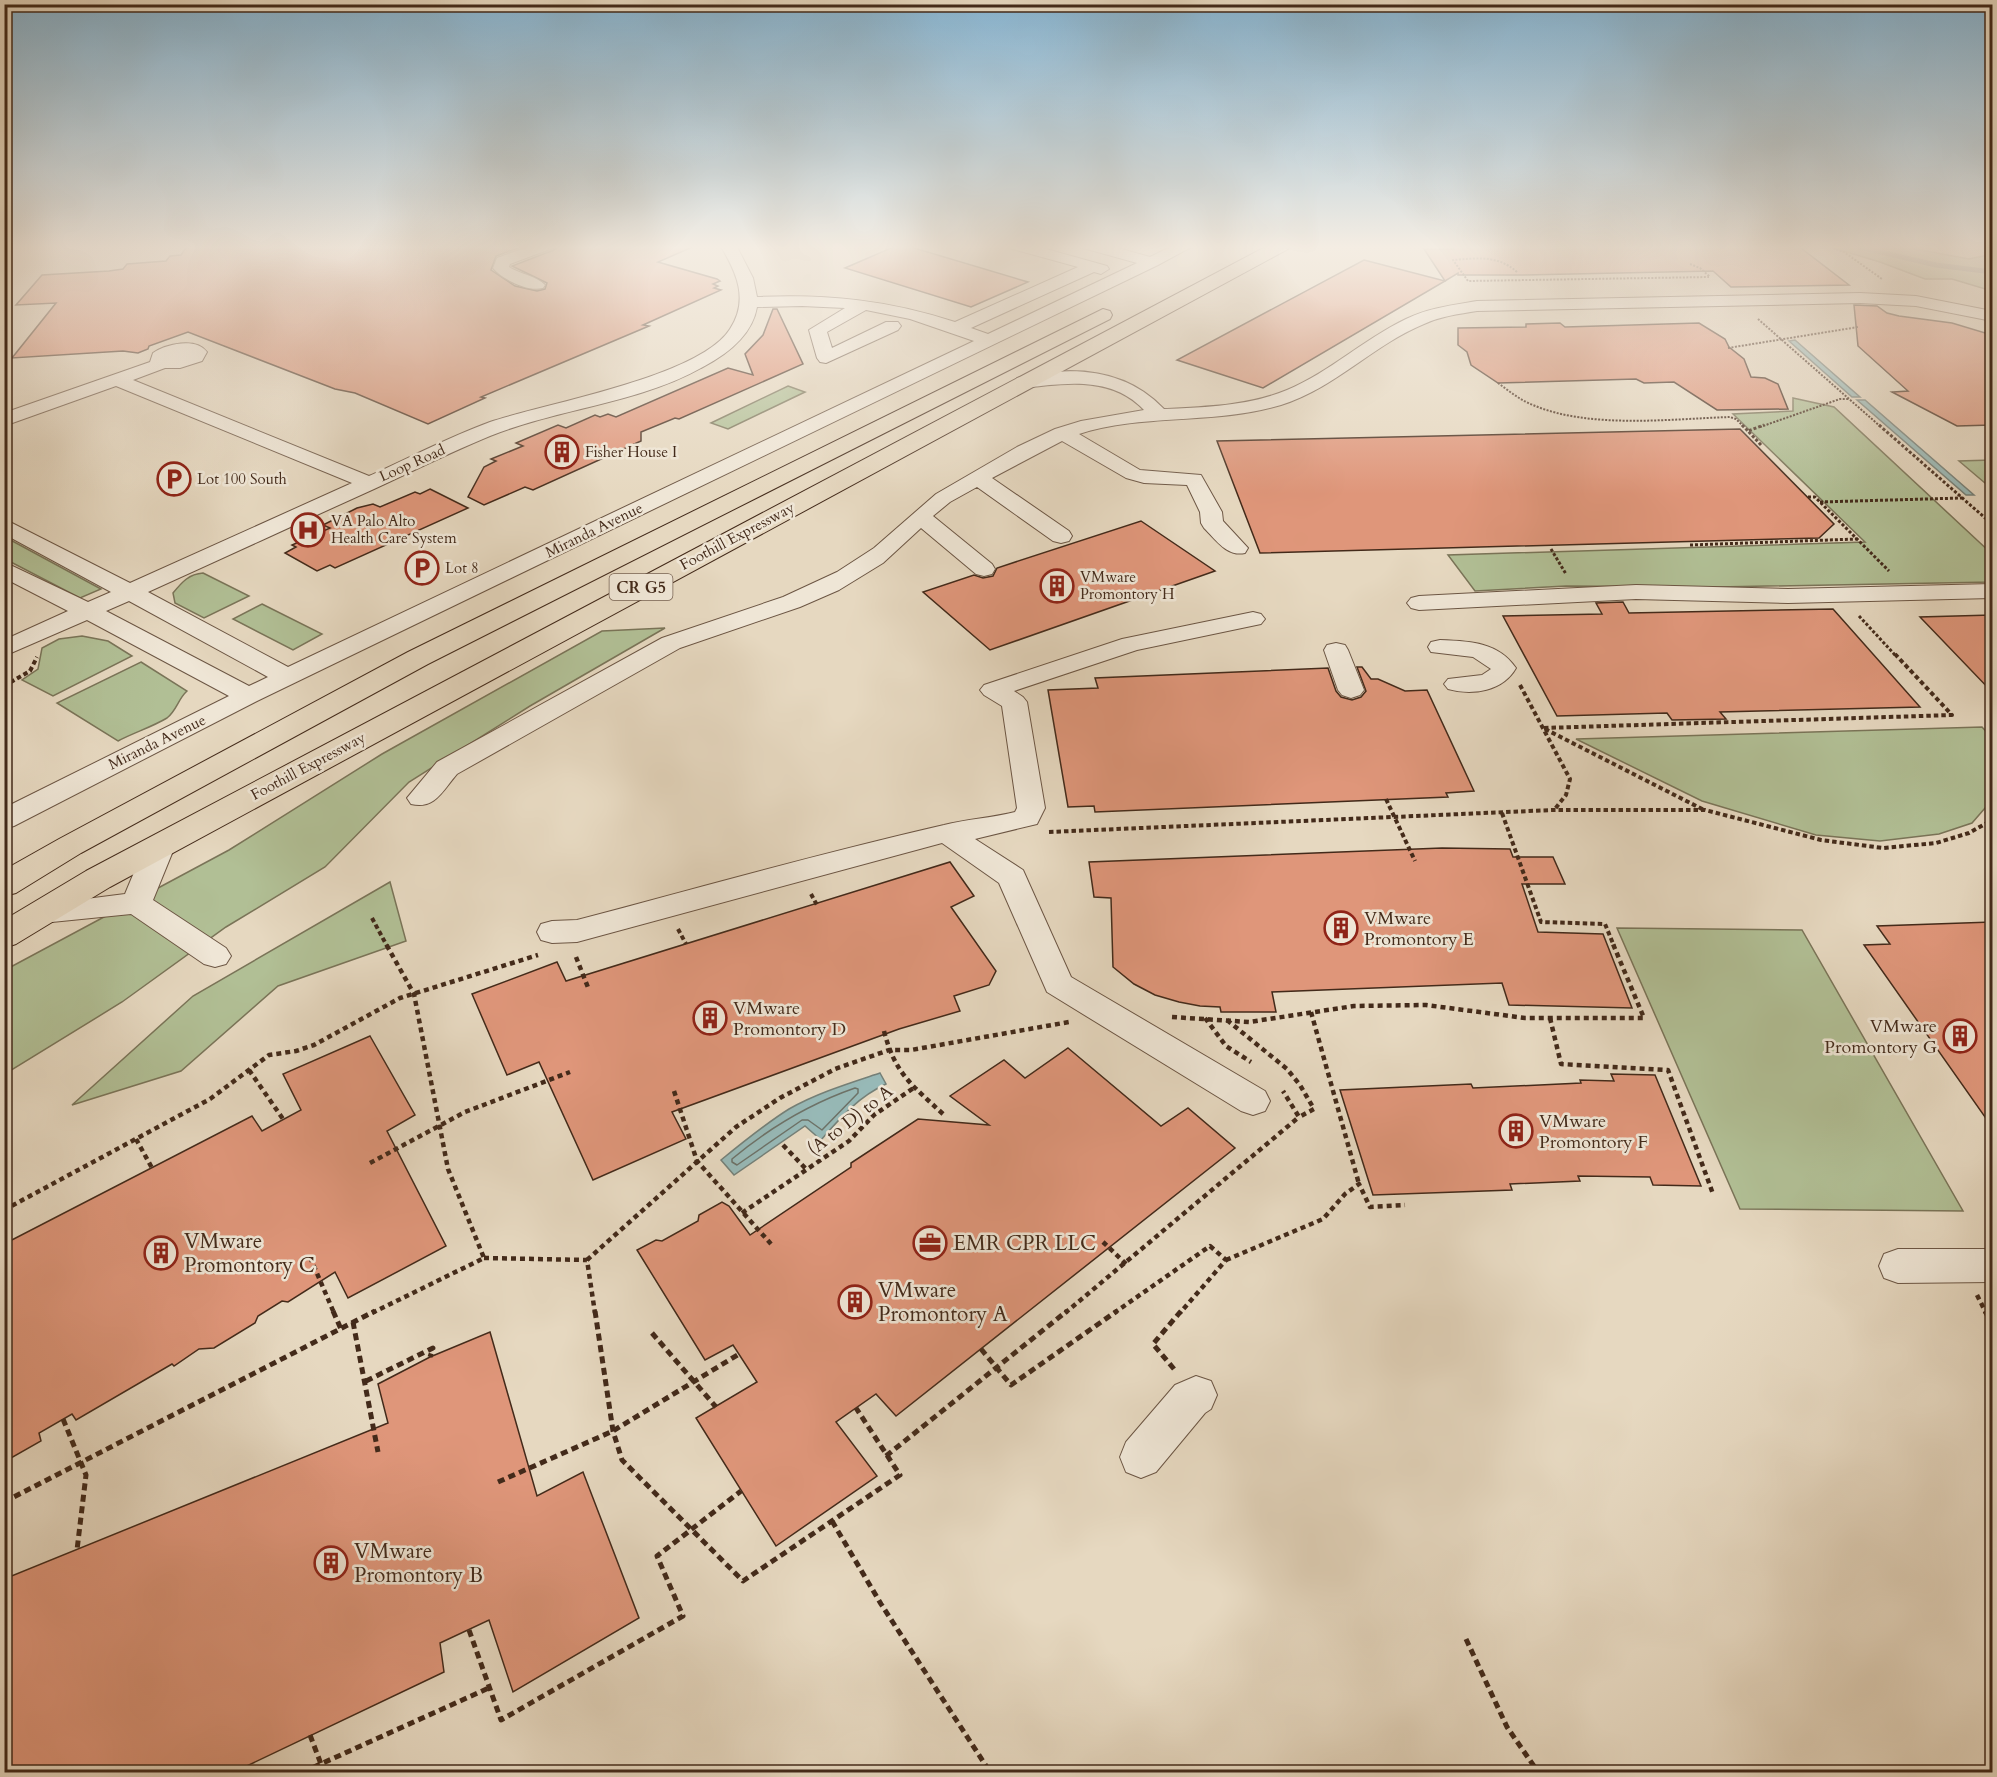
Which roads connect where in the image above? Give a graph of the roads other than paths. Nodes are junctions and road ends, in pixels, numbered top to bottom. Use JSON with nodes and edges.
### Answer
{"nodes":[{"id":1,"x":739,"y":328,"type":"edge"},
{"id":2,"x":822,"y":328,"type":"edge"},
{"id":3,"x":888,"y":328,"type":"edge"},
{"id":4,"x":944,"y":328,"type":"edge"},
{"id":5,"x":1014,"y":328,"type":"edge"},
{"id":6,"x":1077,"y":328,"type":"edge"},
{"id":7,"x":1125,"y":328,"type":"edge"},
{"id":8,"x":1402,"y":328,"type":"edge"},
{"id":9,"x":955,"y":329,"type":"joint"},
{"id":10,"x":989,"y":340,"type":"junction"},
{"id":11,"x":1100,"y":341,"type":"junction"},
{"id":12,"x":826,"y":358,"type":"junction"},
{"id":13,"x":163,"y":363,"type":"dead end"},
{"id":14,"x":854,"y":368,"type":"dead end"},
{"id":15,"x":1103,"y":379,"type":"junction"},
{"id":16,"x":117,"y":380,"type":"junction"},
{"id":17,"x":1024,"y":382,"type":"junction"},
{"id":18,"x":1159,"y":415,"type":"junction"},
{"id":19,"x":4,"y":420,"type":"edge"},
{"id":20,"x":1062,"y":433,"type":"junction"},
{"id":21,"x":979,"y":478,"type":"junction"},
{"id":22,"x":369,"y":483,"type":"junction"},
{"id":23,"x":920,"y":516,"type":"junction"},
{"id":24,"x":4,"y":525,"type":"edge"},
{"id":25,"x":1061,"y":536,"type":"dead end"},
{"id":26,"x":1237,"y":548,"type":"dead end"},
{"id":27,"x":4,"y":569,"type":"edge"},
{"id":28,"x":984,"y":569,"type":"dead end"},
{"id":29,"x":1992,"y":591,"type":"edge"},
{"id":30,"x":129,"y":592,"type":"junction"},
{"id":31,"x":1419,"y":603,"type":"dead end"},
{"id":32,"x":88,"y":611,"type":"junction"},
{"id":33,"x":1253,"y":619,"type":"dead end"},
{"id":34,"x":1440,"y":647,"type":"dead end"},
{"id":35,"x":4,"y":649,"type":"edge"},
{"id":36,"x":1336,"y":650,"type":"dead end"},
{"id":37,"x":288,"y":677,"type":"junction"},
{"id":38,"x":1457,"y":684,"type":"dead end"},
{"id":39,"x":1352,"y":690,"type":"dead end"},
{"id":40,"x":248,"y":696,"type":"junction"},
{"id":41,"x":421,"y":798,"type":"dead end"},
{"id":42,"x":4,"y":820,"type":"edge"},
{"id":43,"x":947,"y":833,"type":"junction"},
{"id":44,"x":159,"y":846,"type":"junction"},
{"id":45,"x":4,"y":885,"type":"edge"},
{"id":46,"x":136,"y":903,"type":"junction"},
{"id":47,"x":42,"y":913,"type":"junction"},
{"id":48,"x":552,"y":932,"type":"dead end"},
{"id":49,"x":4,"y":936,"type":"edge"},
{"id":50,"x":215,"y":956,"type":"dead end"},
{"id":51,"x":1265,"y":1092,"type":"road end"},
{"id":52,"x":1898,"y":1266,"type":"dead end"},
{"id":53,"x":1983,"y":1278,"type":"edge"},
{"id":54,"x":1196,"y":1395,"type":"road end"},
{"id":55,"x":1141,"y":1457,"type":"dead end"}],
"edges":[{"from":1,"to":22,"type":"street","name":"Loop Road"},
{"from":2,"to":12,"type":"street"},
{"from":3,"to":12,"type":"street"},
{"from":4,"to":9,"type":"street"},
{"from":5,"to":10,"type":"street","name":"Miranda Avenue"},
{"from":6,"to":45,"type":"highway","name":"Foothill Expressway","number":"CR G5"},
{"from":7,"to":11,"type":"highway","name":"Foothill Expressway","number":"CR G5"},
{"from":8,"to":18,"type":"street"},
{"from":9,"to":10,"type":"street"},
{"from":10,"to":37,"type":"street","name":"Miranda Avenue"},
{"from":11,"to":15,"type":"street"},
{"from":11,"to":17,"type":"highway","name":"Foothill Expressway","number":"CR G5"},
{"from":12,"to":14,"type":"street"},
{"from":13,"to":16,"type":"street"},
{"from":15,"to":17,"type":"street"},
{"from":15,"to":18,"type":"street"},
{"from":16,"to":19,"type":"street"},
{"from":16,"to":22,"type":"street"},
{"from":17,"to":44,"type":"highway","name":"Foothill Expressway","number":"CR G5"},
{"from":18,"to":20,"type":"street"},
{"from":20,"to":21,"type":"street"},
{"from":20,"to":26,"type":"street"},
{"from":21,"to":23,"type":"street"},
{"from":21,"to":25,"type":"street"},
{"from":22,"to":30,"type":"street","name":"Loop Road"},
{"from":23,"to":28,"type":"street"},
{"from":23,"to":41,"type":"street"},
{"from":24,"to":30,"type":"street"},
{"from":27,"to":32,"type":"street"},
{"from":29,"to":31,"type":"street"},
{"from":30,"to":32,"type":"street","name":"Loop Road"},
{"from":30,"to":37,"type":"street"},
{"from":32,"to":35,"type":"street","name":"Loop Road"},
{"from":32,"to":40,"type":"street"},
{"from":33,"to":43,"type":"street"},
{"from":34,"to":38,"type":"street"},
{"from":36,"to":39,"type":"street"},
{"from":37,"to":40,"type":"street","name":"Miranda Avenue"},
{"from":40,"to":42,"type":"street","name":"Miranda Avenue"},
{"from":43,"to":48,"type":"street"},
{"from":43,"to":51,"type":"street"},
{"from":44,"to":46,"type":"street"},
{"from":44,"to":47,"type":"highway","name":"Foothill Expressway","number":"CR G5"},
{"from":46,"to":47,"type":"street"},
{"from":46,"to":50,"type":"street"},
{"from":47,"to":49,"type":"highway","name":"Foothill Expressway","number":"CR G5"},
{"from":52,"to":53,"type":"street"},
{"from":54,"to":55,"type":"street"}]}
